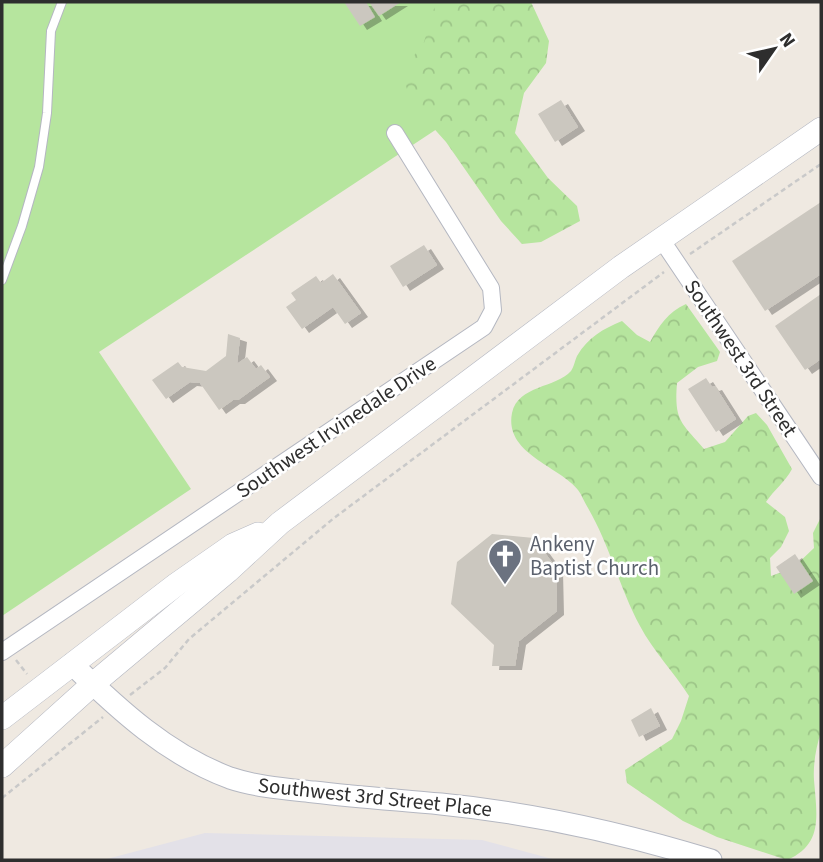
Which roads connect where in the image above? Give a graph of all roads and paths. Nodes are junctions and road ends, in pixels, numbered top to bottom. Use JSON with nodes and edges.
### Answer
{"nodes":[{"id":1,"x":62,"y":2,"type":"edge"},
{"id":2,"x":821,"y":129,"type":"edge"},
{"id":3,"x":395,"y":133,"type":"dead end"},
{"id":4,"x":821,"y":164,"type":"edge"},
{"id":5,"x":661,"y":239,"type":"junction"},
{"id":6,"x":677,"y":263,"type":"junction"},
{"id":7,"x":2,"y":280,"type":"edge"},
{"id":8,"x":821,"y":477,"type":"edge"},
{"id":9,"x":280,"y":523,"type":"junction"},
{"id":10,"x":7,"y":653,"type":"edge"},
{"id":11,"x":72,"y":664,"type":"junction"},
{"id":12,"x":33,"y":682,"type":"dead end"},
{"id":13,"x":93,"y":684,"type":"junction"},
{"id":14,"x":116,"y":706,"type":"junction"},
{"id":15,"x":2,"y":718,"type":"edge"},
{"id":16,"x":2,"y":766,"type":"edge"},
{"id":17,"x":2,"y":798,"type":"edge"},
{"id":18,"x":711,"y":860,"type":"edge"}],
"edges":[{"from":1,"to":7,"type":"lane"},
{"from":2,"to":5,"type":"main road","name":"Southwest Irvinedale Drive"},
{"from":3,"to":10,"type":"street","name":"Southwest Irvinedale Drive"},
{"from":4,"to":6,"type":"path"},
{"from":5,"to":6,"type":"street","name":"Southwest 3rd Street"},
{"from":5,"to":9,"type":"main road","name":"Southwest Irvinedale Drive"},
{"from":6,"to":8,"type":"street","name":"Southwest 3rd Street"},
{"from":6,"to":14,"type":"path"},
{"from":9,"to":11,"type":"main road","name":"Southwest Irvinedale Drive"},
{"from":9,"to":13,"type":"main road","name":"Southwest Irvinedale Drive"},
{"from":10,"to":12,"type":"path"},
{"from":11,"to":13,"type":"street","name":"Southwest 3rd Street Place"},
{"from":11,"to":15,"type":"main road","name":"Southwest Irvinedale Drive"},
{"from":13,"to":14,"type":"street","name":"Southwest 3rd Street Place"},
{"from":13,"to":16,"type":"main road","name":"Southwest Irvinedale Drive"},
{"from":14,"to":17,"type":"path"},
{"from":14,"to":18,"type":"street","name":"Southwest 3rd Street Place"}]}
